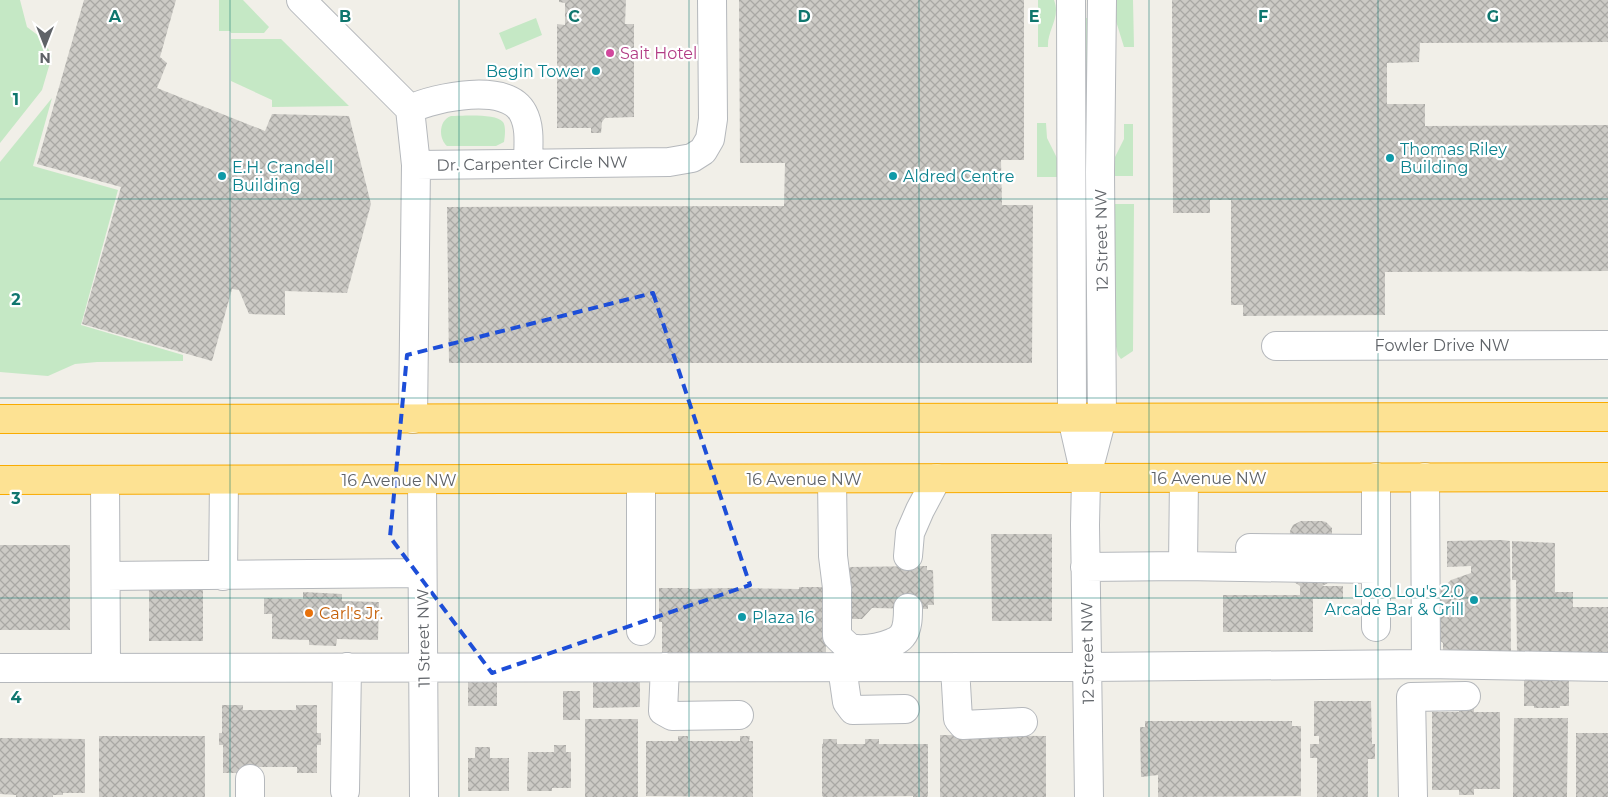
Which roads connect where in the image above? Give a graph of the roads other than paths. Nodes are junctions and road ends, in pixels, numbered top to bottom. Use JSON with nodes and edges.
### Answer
{"nodes":[{"id":1,"x":301,"y":0,"type":"edge"},
{"id":2,"x":712,"y":0,"type":"edge"},
{"id":3,"x":1070,"y":0,"type":"edge"},
{"id":4,"x":1102,"y":0,"type":"edge"},
{"id":5,"x":410,"y":108,"type":"junction"},
{"id":6,"x":528,"y":163,"type":"junction"},
{"id":7,"x":416,"y":165,"type":"junction"},
{"id":8,"x":1608,"y":345,"type":"edge"},
{"id":9,"x":1276,"y":346,"type":"dead end"},
{"id":10,"x":1608,"y":417,"type":"edge"},
{"id":11,"x":1072,"y":418,"type":"junction"},
{"id":12,"x":1102,"y":418,"type":"junction"},
{"id":13,"x":0,"y":419,"type":"edge"},
{"id":14,"x":413,"y":419,"type":"junction"},
{"id":15,"x":1376,"y":477,"type":"junction"},
{"id":16,"x":1424,"y":477,"type":"junction"},
{"id":17,"x":1608,"y":477,"type":"edge"},
{"id":18,"x":938,"y":478,"type":"junction"},
{"id":19,"x":1184,"y":478,"type":"junction"},
{"id":20,"x":641,"y":479,"type":"junction"},
{"id":21,"x":832,"y":479,"type":"junction"},
{"id":22,"x":1086,"y":479,"type":"junction"},
{"id":23,"x":0,"y":480,"type":"edge"},
{"id":24,"x":105,"y":480,"type":"junction"},
{"id":25,"x":224,"y":480,"type":"junction"},
{"id":26,"x":422,"y":480,"type":"junction"},
{"id":27,"x":908,"y":556,"type":"dead end"},
{"id":28,"x":1376,"y":559,"type":"junction"},
{"id":29,"x":1183,"y":566,"type":"junction"},
{"id":30,"x":1085,"y":567,"type":"junction"},
{"id":31,"x":422,"y":573,"type":"junction"},
{"id":32,"x":106,"y":576,"type":"junction"},
{"id":33,"x":223,"y":576,"type":"junction"},
{"id":34,"x":908,"y":608,"type":"dead end"},
{"id":35,"x":1376,"y":627,"type":"dead end"},
{"id":36,"x":641,"y":631,"type":"dead end"},
{"id":37,"x":1426,"y":664,"type":"junction"},
{"id":38,"x":106,"y":667,"type":"junction"},
{"id":39,"x":348,"y":667,"type":"junction"},
{"id":40,"x":423,"y":667,"type":"junction"},
{"id":41,"x":664,"y":667,"type":"junction"},
{"id":42,"x":842,"y":667,"type":"junction"},
{"id":43,"x":954,"y":667,"type":"junction"},
{"id":44,"x":1087,"y":667,"type":"junction"},
{"id":45,"x":1608,"y":667,"type":"edge"},
{"id":46,"x":0,"y":668,"type":"edge"},
{"id":47,"x":1466,"y":696,"type":"dead end"},
{"id":48,"x":905,"y":709,"type":"dead end"},
{"id":49,"x":739,"y":715,"type":"dead end"},
{"id":50,"x":1023,"y":722,"type":"dead end"},
{"id":51,"x":345,"y":791,"type":"dead end"},
{"id":52,"x":424,"y":797,"type":"edge"},
{"id":53,"x":1089,"y":797,"type":"edge"},
{"id":54,"x":1412,"y":797,"type":"edge"}],
"edges":[{"from":1,"to":5,"type":"street"},
{"from":2,"to":6,"type":"street","name":"Dr. Carpenter Circle NW"},
{"from":3,"to":11,"type":"street","name":"12 Street NW"},
{"from":4,"to":12,"type":"street","name":"12 Street NW"},
{"from":5,"to":6,"type":"street"},
{"from":5,"to":7,"type":"street","name":"Dr. Carpenter Circle NW"},
{"from":6,"to":7,"type":"street","name":"Dr. Carpenter Circle NW"},
{"from":7,"to":14,"type":"street"},
{"from":8,"to":9,"type":"street","name":"Fowler Drive NW"},
{"from":10,"to":12,"type":"highway"},
{"from":11,"to":12,"type":"highway"},
{"from":11,"to":14,"type":"highway"},
{"from":11,"to":22,"type":"street","name":"12 Street NW"},
{"from":12,"to":22,"type":"street","name":"12 Street NW"},
{"from":13,"to":14,"type":"highway"},
{"from":15,"to":16,"type":"highway","name":"16 Avenue NW"},
{"from":15,"to":19,"type":"highway","name":"16 Avenue NW"},
{"from":15,"to":28,"type":"street"},
{"from":16,"to":17,"type":"highway","name":"16 Avenue NW"},
{"from":16,"to":37,"type":"street"},
{"from":18,"to":21,"type":"highway","name":"16 Avenue NW"},
{"from":18,"to":22,"type":"highway","name":"16 Avenue NW"},
{"from":18,"to":27,"type":"street"},
{"from":19,"to":22,"type":"highway","name":"16 Avenue NW"},
{"from":19,"to":29,"type":"street"},
{"from":20,"to":21,"type":"highway","name":"16 Avenue NW"},
{"from":20,"to":26,"type":"highway","name":"16 Avenue NW"},
{"from":20,"to":36,"type":"street"},
{"from":21,"to":34,"type":"street"},
{"from":22,"to":30,"type":"street","name":"12 Street NW"},
{"from":23,"to":24,"type":"highway","name":"16 Avenue NW"},
{"from":24,"to":25,"type":"highway","name":"16 Avenue NW"},
{"from":24,"to":32,"type":"street"},
{"from":25,"to":26,"type":"highway","name":"16 Avenue NW"},
{"from":25,"to":33,"type":"street"},
{"from":26,"to":31,"type":"street","name":"11 Street NW"},
{"from":28,"to":29,"type":"street"},
{"from":28,"to":35,"type":"street"},
{"from":29,"to":30,"type":"street"},
{"from":30,"to":44,"type":"street","name":"12 Street NW"},
{"from":31,"to":33,"type":"street"},
{"from":31,"to":40,"type":"street","name":"11 Street NW"},
{"from":32,"to":33,"type":"street"},
{"from":32,"to":38,"type":"street"},
{"from":37,"to":44,"type":"street"},
{"from":37,"to":45,"type":"street"},
{"from":38,"to":39,"type":"street"},
{"from":38,"to":46,"type":"street"},
{"from":39,"to":40,"type":"street"},
{"from":39,"to":51,"type":"street"},
{"from":40,"to":41,"type":"street"},
{"from":40,"to":52,"type":"street","name":"11 Street NW"},
{"from":41,"to":42,"type":"street"},
{"from":41,"to":49,"type":"street"},
{"from":42,"to":43,"type":"street"},
{"from":42,"to":48,"type":"street"},
{"from":43,"to":44,"type":"street"},
{"from":43,"to":50,"type":"street"},
{"from":44,"to":53,"type":"street","name":"12 Street NW"},
{"from":47,"to":54,"type":"street"}]}
